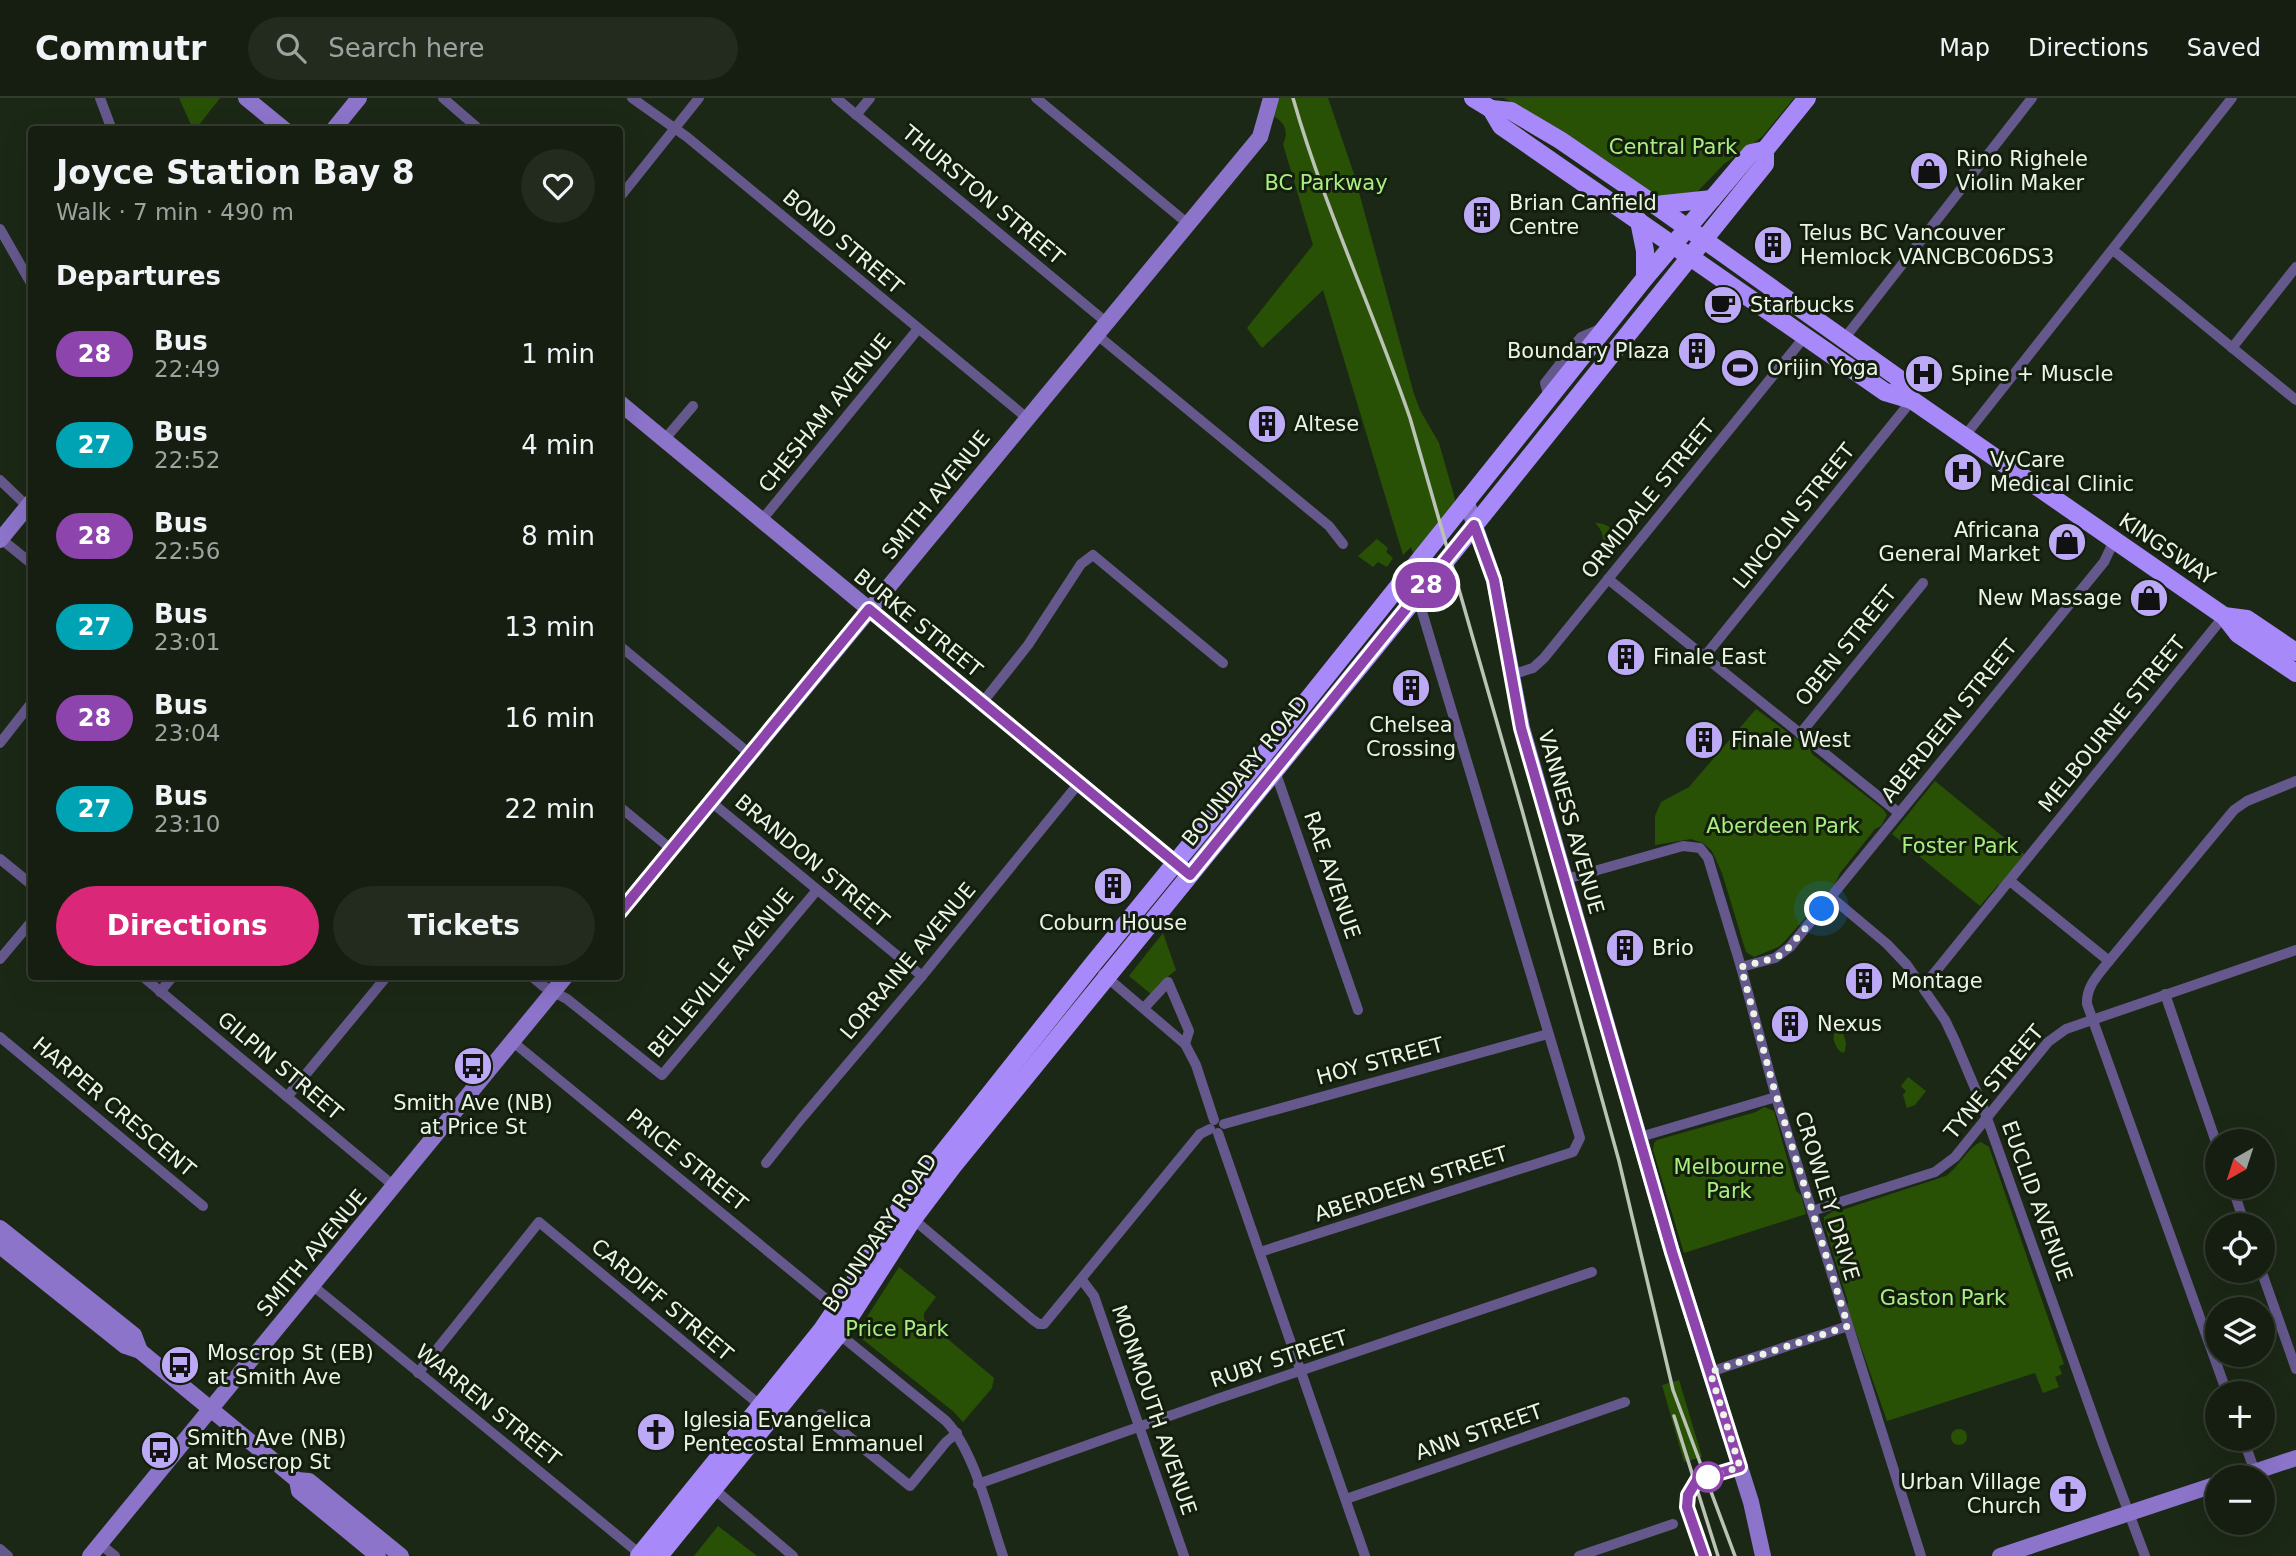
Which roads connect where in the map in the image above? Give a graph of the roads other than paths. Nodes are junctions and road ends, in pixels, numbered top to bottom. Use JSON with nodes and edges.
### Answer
{"nodes":[{"id":1,"x":100,"y":98,"type":"edge"},
{"id":2,"x":246,"y":98,"type":"edge"},
{"id":3,"x":359,"y":98,"type":"edge"},
{"id":4,"x":443,"y":98,"type":"edge"},
{"id":5,"x":632,"y":98,"type":"edge"},
{"id":6,"x":699,"y":98,"type":"edge"},
{"id":7,"x":836,"y":98,"type":"edge"},
{"id":8,"x":870,"y":98,"type":"edge"},
{"id":9,"x":1036,"y":98,"type":"edge"},
{"id":10,"x":1270,"y":98,"type":"edge"},
{"id":11,"x":1473,"y":98,"type":"edge"},
{"id":12,"x":1807,"y":98,"type":"edge"},
{"id":13,"x":2032,"y":98,"type":"edge"},
{"id":14,"x":2232,"y":98,"type":"edge"},
{"id":15,"x":1490,"y":109,"type":"junction"},
{"id":16,"x":856,"y":115,"type":"junction"},
{"id":17,"x":110,"y":126,"type":"edge"},
{"id":18,"x":280,"y":126,"type":"edge"},
{"id":19,"x":336,"y":126,"type":"edge"},
{"id":20,"x":475,"y":126,"type":"edge"},
{"id":21,"x":675,"y":128,"type":"junction"},
{"id":22,"x":1765,"y":150,"type":"junction"},
{"id":23,"x":623,"y":193,"type":"edge"},
{"id":24,"x":1712,"y":199,"type":"junction"},
{"id":25,"x":1655,"y":205,"type":"junction"},
{"id":26,"x":1639,"y":221,"type":"junction"},
{"id":27,"x":1187,"y":223,"type":"junction"},
{"id":28,"x":1687,"y":228,"type":"junction"},
{"id":29,"x":0,"y":229,"type":"edge"},
{"id":30,"x":1704,"y":240,"type":"junction"},
{"id":31,"x":1673,"y":245,"type":"junction"},
{"id":32,"x":2113,"y":250,"type":"junction"},
{"id":33,"x":1690,"y":257,"type":"junction"},
{"id":34,"x":2296,"y":267,"type":"edge"},
{"id":35,"x":28,"y":278,"type":"edge"},
{"id":36,"x":1645,"y":278,"type":"junction"},
{"id":37,"x":1101,"y":328,"type":"junction"},
{"id":38,"x":918,"y":329,"type":"junction"},
{"id":39,"x":1806,"y":335,"type":"junction"},
{"id":40,"x":1844,"y":339,"type":"junction"},
{"id":41,"x":2232,"y":348,"type":"junction"},
{"id":42,"x":1912,"y":400,"type":"junction"},
{"id":43,"x":2296,"y":400,"type":"edge"},
{"id":44,"x":623,"y":406,"type":"edge"},
{"id":45,"x":693,"y":406,"type":"dead end"},
{"id":46,"x":1027,"y":418,"type":"junction"},
{"id":47,"x":1964,"y":436,"type":"junction"},
{"id":48,"x":664,"y":440,"type":"junction"},
{"id":49,"x":0,"y":480,"type":"edge"},
{"id":50,"x":1466,"y":500,"type":"junction"},
{"id":51,"x":28,"y":503,"type":"edge"},
{"id":52,"x":28,"y":505,"type":"edge"},
{"id":53,"x":761,"y":521,"type":"junction"},
{"id":54,"x":1474,"y":525,"type":"junction"},
{"id":55,"x":1,"y":539,"type":"edge"},
{"id":56,"x":2114,"y":541,"type":"junction"},
{"id":57,"x":1343,"y":544,"type":"dead end"},
{"id":58,"x":28,"y":561,"type":"edge"},
{"id":59,"x":1608,"y":579,"type":"junction"},
{"id":60,"x":1923,"y":583,"type":"dead end"},
{"id":61,"x":1417,"y":595,"type":"junction"},
{"id":62,"x":869,"y":609,"type":"junction"},
{"id":63,"x":2224,"y":616,"type":"junction"},
{"id":64,"x":623,"y":648,"type":"edge"},
{"id":65,"x":2296,"y":652,"type":"edge"},
{"id":66,"x":1705,"y":656,"type":"junction"},
{"id":67,"x":1223,"y":663,"type":"dead end"},
{"id":68,"x":2296,"y":673,"type":"edge"},
{"id":69,"x":1511,"y":675,"type":"junction"},
{"id":70,"x":982,"y":703,"type":"junction"},
{"id":71,"x":28,"y":707,"type":"edge"},
{"id":72,"x":1800,"y":734,"type":"junction"},
{"id":73,"x":0,"y":743,"type":"edge"},
{"id":74,"x":750,"y":754,"type":"junction"},
{"id":75,"x":1261,"y":758,"type":"junction"},
{"id":76,"x":1275,"y":771,"type":"junction"},
{"id":77,"x":2296,"y":781,"type":"edge"},
{"id":78,"x":1079,"y":783,"type":"junction"},
{"id":79,"x":710,"y":802,"type":"junction"},
{"id":80,"x":623,"y":809,"type":"edge"},
{"id":81,"x":1899,"y":813,"type":"junction"},
{"id":82,"x":671,"y":849,"type":"junction"},
{"id":83,"x":0,"y":859,"type":"edge"},
{"id":84,"x":1175,"y":863,"type":"junction"},
{"id":85,"x":1190,"y":875,"type":"junction"},
{"id":86,"x":1566,"y":879,"type":"junction"},
{"id":87,"x":2010,"y":881,"type":"junction"},
{"id":88,"x":28,"y":882,"type":"edge"},
{"id":89,"x":817,"y":890,"type":"junction"},
{"id":90,"x":1831,"y":897,"type":"junction"},
{"id":91,"x":623,"y":908,"type":"edge"},
{"id":92,"x":28,"y":925,"type":"edge"},
{"id":93,"x":2295,"y":954,"type":"edge"},
{"id":94,"x":0,"y":959,"type":"edge"},
{"id":95,"x":2109,"y":961,"type":"junction"},
{"id":96,"x":1092,"y":965,"type":"junction"},
{"id":97,"x":1741,"y":967,"type":"junction"},
{"id":98,"x":922,"y":976,"type":"junction"},
{"id":99,"x":1108,"y":978,"type":"junction"},
{"id":100,"x":146,"y":980,"type":"edge"},
{"id":101,"x":170,"y":980,"type":"edge"},
{"id":102,"x":384,"y":980,"type":"edge"},
{"id":103,"x":536,"y":980,"type":"edge"},
{"id":104,"x":563,"y":980,"type":"edge"},
{"id":105,"x":1923,"y":987,"type":"junction"},
{"id":106,"x":160,"y":992,"type":"junction"},
{"id":107,"x":553,"y":992,"type":"junction"},
{"id":108,"x":2165,"y":994,"type":"junction"},
{"id":109,"x":1144,"y":1008,"type":"junction"},
{"id":110,"x":1358,"y":1010,"type":"dead end"},
{"id":111,"x":2093,"y":1018,"type":"junction"},
{"id":112,"x":1548,"y":1034,"type":"junction"},
{"id":113,"x":0,"y":1037,"type":"edge"},
{"id":114,"x":513,"y":1042,"type":"junction"},
{"id":115,"x":1185,"y":1044,"type":"junction"},
{"id":116,"x":287,"y":1097,"type":"junction"},
{"id":117,"x":1776,"y":1097,"type":"junction"},
{"id":118,"x":1987,"y":1118,"type":"junction"},
{"id":119,"x":1216,"y":1127,"type":"junction"},
{"id":120,"x":2211,"y":1129,"type":"edge"},
{"id":121,"x":1640,"y":1138,"type":"junction"},
{"id":122,"x":766,"y":1163,"type":"dead end"},
{"id":123,"x":394,"y":1186,"type":"junction"},
{"id":124,"x":203,"y":1206,"type":"dead end"},
{"id":125,"x":1812,"y":1211,"type":"junction"},
{"id":126,"x":913,"y":1219,"type":"junction"},
{"id":127,"x":0,"y":1228,"type":"edge"},
{"id":128,"x":0,"y":1246,"type":"edge"},
{"id":129,"x":1260,"y":1252,"type":"junction"},
{"id":130,"x":1592,"y":1272,"type":"dead end"},
{"id":131,"x":1082,"y":1280,"type":"junction"},
{"id":132,"x":855,"y":1281,"type":"junction"},
{"id":133,"x":2266,"y":1283,"type":"edge"},
{"id":134,"x":312,"y":1285,"type":"junction"},
{"id":135,"x":838,"y":1308,"type":"junction"},
{"id":136,"x":1848,"y":1326,"type":"junction"},
{"id":137,"x":839,"y":1334,"type":"junction"},
{"id":138,"x":140,"y":1351,"type":"junction"},
{"id":139,"x":2296,"y":1369,"type":"edge"},
{"id":140,"x":1302,"y":1372,"type":"junction"},
{"id":141,"x":1710,"y":1372,"type":"junction"},
{"id":142,"x":418,"y":1373,"type":"junction"},
{"id":143,"x":2223,"y":1381,"type":"edge"},
{"id":144,"x":1625,"y":1402,"type":"dead end"},
{"id":145,"x":761,"y":1406,"type":"junction"},
{"id":146,"x":211,"y":1409,"type":"junction"},
{"id":147,"x":821,"y":1414,"type":"dead end"},
{"id":148,"x":1140,"y":1426,"type":"junction"},
{"id":149,"x":957,"y":1433,"type":"junction"},
{"id":150,"x":2296,"y":1458,"type":"edge"},
{"id":151,"x":2275,"y":1465,"type":"edge"},
{"id":152,"x":297,"y":1480,"type":"junction"},
{"id":153,"x":978,"y":1484,"type":"junction"},
{"id":154,"x":2205,"y":1488,"type":"edge"},
{"id":155,"x":713,"y":1489,"type":"junction"},
{"id":156,"x":1346,"y":1499,"type":"junction"},
{"id":157,"x":2129,"y":1513,"type":"junction"},
{"id":158,"x":1673,"y":1524,"type":"dead end"},
{"id":159,"x":0,"y":1549,"type":"edge"},
{"id":160,"x":95,"y":1550,"type":"edge"},
{"id":161,"x":640,"y":1555,"type":"edge"},
{"id":162,"x":8,"y":1556,"type":"edge"},
{"id":163,"x":115,"y":1556,"type":"edge"},
{"id":164,"x":378,"y":1556,"type":"edge"},
{"id":165,"x":401,"y":1556,"type":"edge"},
{"id":166,"x":659,"y":1556,"type":"edge"},
{"id":167,"x":793,"y":1556,"type":"edge"},
{"id":168,"x":1003,"y":1556,"type":"edge"},
{"id":169,"x":1184,"y":1556,"type":"edge"},
{"id":170,"x":1365,"y":1556,"type":"edge"},
{"id":171,"x":1579,"y":1556,"type":"edge"},
{"id":172,"x":1763,"y":1556,"type":"edge"},
{"id":173,"x":1921,"y":1556,"type":"edge"},
{"id":174,"x":2000,"y":1556,"type":"edge"},
{"id":175,"x":2145,"y":1556,"type":"edge"}],
"edges":[{"from":1,"to":17,"type":"street"},
{"from":2,"to":18,"type":"street"},
{"from":3,"to":19,"type":"street"},
{"from":4,"to":20,"type":"street"},
{"from":5,"to":21,"type":"street","name":"BOND STREET"},
{"from":6,"to":21,"type":"street"},
{"from":7,"to":16,"type":"street","name":"THURSTON STREET"},
{"from":8,"to":16,"type":"street"},
{"from":9,"to":27,"type":"street"},
{"from":10,"to":27,"type":"street","name":"SMITH AVENUE"},
{"from":11,"to":15,"type":"main road","name":"KINGSWAY"},
{"from":12,"to":22,"type":"main road","name":"BOUNDARY ROAD"},
{"from":13,"to":40,"type":"street"},
{"from":14,"to":32,"type":"street"},
{"from":15,"to":25,"type":"main road","name":"KINGSWAY"},
{"from":15,"to":26,"type":"main road","name":"KINGSWAY"},
{"from":16,"to":37,"type":"street","name":"THURSTON STREET"},
{"from":21,"to":23,"type":"street"},
{"from":21,"to":38,"type":"street","name":"BOND STREET"},
{"from":22,"to":24,"type":"main road","name":"BOUNDARY ROAD"},
{"from":22,"to":30,"type":"main road","name":"BOUNDARY ROAD"},
{"from":24,"to":25,"type":"main road"},
{"from":24,"to":28,"type":"main road","name":"BOUNDARY ROAD"},
{"from":25,"to":28,"type":"main road","name":"KINGSWAY"},
{"from":26,"to":31,"type":"main road","name":"KINGSWAY"},
{"from":26,"to":36,"type":"main road"},
{"from":27,"to":37,"type":"street","name":"SMITH AVENUE"},
{"from":28,"to":30,"type":"main road","name":"KINGSWAY"},
{"from":28,"to":31,"type":"main road","name":"BOUNDARY ROAD"},
{"from":29,"to":35,"type":"street"},
{"from":30,"to":33,"type":"main road","name":"BOUNDARY ROAD"},
{"from":30,"to":40,"type":"main road","name":"KINGSWAY"},
{"from":31,"to":33,"type":"main road","name":"KINGSWAY"},
{"from":31,"to":36,"type":"main road","name":"BOUNDARY ROAD"},
{"from":32,"to":41,"type":"street"},
{"from":32,"to":47,"type":"street"},
{"from":33,"to":39,"type":"main road","name":"KINGSWAY"},
{"from":33,"to":54,"type":"main road","name":"BOUNDARY ROAD"},
{"from":34,"to":41,"type":"street"},
{"from":36,"to":50,"type":"main road","name":"BOUNDARY ROAD"},
{"from":37,"to":46,"type":"street","name":"SMITH AVENUE"},
{"from":37,"to":57,"type":"street","name":"THURSTON STREET"},
{"from":38,"to":46,"type":"street","name":"BOND STREET"},
{"from":38,"to":53,"type":"street","name":"CHESHAM AVENUE"},
{"from":39,"to":42,"type":"main road","name":"KINGSWAY"},
{"from":39,"to":59,"type":"street","name":"ORMIDALE STREET"},
{"from":40,"to":42,"type":"main road","name":"KINGSWAY"},
{"from":41,"to":43,"type":"street"},
{"from":42,"to":47,"type":"main road","name":"KINGSWAY"},
{"from":42,"to":66,"type":"street","name":"LINCOLN STREET"},
{"from":44,"to":48,"type":"street","name":"BURKE STREET"},
{"from":45,"to":48,"type":"street"},
{"from":46,"to":62,"type":"street","name":"SMITH AVENUE"},
{"from":47,"to":56,"type":"main road","name":"KINGSWAY"},
{"from":48,"to":53,"type":"street","name":"BURKE STREET"},
{"from":49,"to":51,"type":"street"},
{"from":50,"to":54,"type":"street","name":"VANNESS AVENUE"},
{"from":50,"to":75,"type":"main road","name":"BOUNDARY ROAD"},
{"from":52,"to":55,"type":"street"},
{"from":53,"to":62,"type":"street","name":"BURKE STREET"},
{"from":54,"to":61,"type":"main road","name":"BOUNDARY ROAD"},
{"from":54,"to":69,"type":"street","name":"VANNESS AVENUE"},
{"from":55,"to":58,"type":"street"},
{"from":56,"to":63,"type":"main road","name":"KINGSWAY"},
{"from":56,"to":81,"type":"street","name":"ABERDEEN STREET"},
{"from":59,"to":66,"type":"street"},
{"from":59,"to":69,"type":"street","name":"ORMIDALE STREET"},
{"from":60,"to":72,"type":"street","name":"OBEN STREET"},
{"from":61,"to":76,"type":"main road","name":"BOUNDARY ROAD"},
{"from":61,"to":112,"type":"street"},
{"from":62,"to":70,"type":"street","name":"BURKE STREET"},
{"from":62,"to":74,"type":"street","name":"SMITH AVENUE"},
{"from":63,"to":65,"type":"main road","name":"KINGSWAY"},
{"from":63,"to":68,"type":"main road","name":"KINGSWAY"},
{"from":63,"to":87,"type":"street","name":"MELBOURNE STREET"},
{"from":64,"to":74,"type":"street"},
{"from":66,"to":72,"type":"street"},
{"from":67,"to":70,"type":"street"},
{"from":69,"to":86,"type":"street","name":"VANNESS AVENUE"},
{"from":70,"to":78,"type":"street","name":"BURKE STREET"},
{"from":71,"to":73,"type":"street"},
{"from":72,"to":81,"type":"street"},
{"from":74,"to":79,"type":"street","name":"SMITH AVENUE"},
{"from":75,"to":76,"type":"street","name":"RAE AVENUE"},
{"from":75,"to":84,"type":"main road","name":"BOUNDARY ROAD"},
{"from":76,"to":85,"type":"main road","name":"BOUNDARY ROAD"},
{"from":76,"to":110,"type":"street","name":"RAE AVENUE"},
{"from":77,"to":95,"type":"street"},
{"from":78,"to":84,"type":"street","name":"BURKE STREET"},
{"from":78,"to":98,"type":"street","name":"LORRAINE AVENUE"},
{"from":79,"to":82,"type":"street","name":"SMITH AVENUE"},
{"from":79,"to":89,"type":"street","name":"BRANDON STREET"},
{"from":80,"to":82,"type":"street"},
{"from":81,"to":90,"type":"street","name":"ABERDEEN STREET"},
{"from":82,"to":91,"type":"street","name":"SMITH AVENUE"},
{"from":83,"to":88,"type":"street"},
{"from":84,"to":85,"type":"street","name":"BURKE STREET"},
{"from":84,"to":96,"type":"main road","name":"BOUNDARY ROAD"},
{"from":85,"to":99,"type":"main road","name":"BOUNDARY ROAD"},
{"from":86,"to":97,"type":"street","name":"CROWLEY DRIVE"},
{"from":86,"to":121,"type":"street","name":"VANNESS AVENUE"},
{"from":87,"to":95,"type":"street"},
{"from":87,"to":105,"type":"street","name":"MELBOURNE STREET"},
{"from":89,"to":98,"type":"street","name":"BRANDON STREET"},
{"from":89,"to":107,"type":"street","name":"BELLEVILLE AVENUE"},
{"from":90,"to":97,"type":"street","name":"ABERDEEN STREET"},
{"from":90,"to":105,"type":"street","name":"EUCLID AVENUE"},
{"from":92,"to":94,"type":"street"},
{"from":93,"to":108,"type":"street","name":"TYNE STREET"},
{"from":95,"to":111,"type":"street"},
{"from":96,"to":99,"type":"street"},
{"from":96,"to":132,"type":"main road","name":"BOUNDARY ROAD"},
{"from":97,"to":117,"type":"street","name":"CROWLEY DRIVE"},
{"from":98,"to":122,"type":"street","name":"LORRAINE AVENUE"},
{"from":99,"to":109,"type":"street"},
{"from":99,"to":126,"type":"main road","name":"BOUNDARY ROAD"},
{"from":100,"to":106,"type":"street","name":"GILPIN STREET"},
{"from":101,"to":106,"type":"street"},
{"from":102,"to":116,"type":"street"},
{"from":103,"to":107,"type":"street"},
{"from":104,"to":107,"type":"street","name":"SMITH AVENUE"},
{"from":105,"to":118,"type":"street","name":"EUCLID AVENUE"},
{"from":106,"to":116,"type":"street","name":"GILPIN STREET"},
{"from":107,"to":114,"type":"street","name":"SMITH AVENUE"},
{"from":108,"to":111,"type":"street","name":"TYNE STREET"},
{"from":108,"to":120,"type":"street"},
{"from":109,"to":115,"type":"street"},
{"from":109,"to":115,"type":"street"},
{"from":111,"to":118,"type":"street","name":"TYNE STREET"},
{"from":111,"to":143,"type":"street"},
{"from":112,"to":119,"type":"street","name":"HOY STREET"},
{"from":112,"to":129,"type":"street","name":"ABERDEEN STREET"},
{"from":113,"to":124,"type":"street","name":"HARPER CRESCENT"},
{"from":114,"to":123,"type":"street","name":"SMITH AVENUE"},
{"from":114,"to":135,"type":"street","name":"PRICE STREET"},
{"from":115,"to":119,"type":"street"},
{"from":116,"to":123,"type":"street","name":"GILPIN STREET"},
{"from":117,"to":121,"type":"street"},
{"from":117,"to":125,"type":"street","name":"CROWLEY DRIVE"},
{"from":118,"to":125,"type":"street","name":"TYNE STREET"},
{"from":118,"to":157,"type":"street","name":"EUCLID AVENUE"},
{"from":119,"to":129,"type":"street"},
{"from":119,"to":131,"type":"street","name":"HOY STREET"},
{"from":121,"to":141,"type":"street","name":"VANNESS AVENUE"},
{"from":123,"to":134,"type":"street","name":"SMITH AVENUE"},
{"from":125,"to":136,"type":"street","name":"CROWLEY DRIVE"},
{"from":126,"to":131,"type":"street","name":"HOY STREET"},
{"from":126,"to":137,"type":"main road","name":"BOUNDARY ROAD"},
{"from":127,"to":138,"type":"street"},
{"from":128,"to":138,"type":"street"},
{"from":129,"to":140,"type":"street"},
{"from":130,"to":140,"type":"street","name":"RUBY STREET"},
{"from":131,"to":148,"type":"street","name":"MONMOUTH AVENUE"},
{"from":132,"to":135,"type":"main road","name":"BOUNDARY ROAD"},
{"from":132,"to":137,"type":"main road"},
{"from":133,"to":139,"type":"street"},
{"from":134,"to":142,"type":"street","name":"WARREN STREET"},
{"from":134,"to":146,"type":"street","name":"SMITH AVENUE"},
{"from":135,"to":145,"type":"main road","name":"BOUNDARY ROAD"},
{"from":136,"to":141,"type":"street"},
{"from":136,"to":173,"type":"street","name":"CROWLEY DRIVE"},
{"from":137,"to":149,"type":"street"},
{"from":137,"to":155,"type":"main road","name":"BOUNDARY ROAD"},
{"from":138,"to":146,"type":"street"},
{"from":140,"to":148,"type":"street","name":"RUBY STREET"},
{"from":140,"to":156,"type":"street"},
{"from":141,"to":172,"type":"street","name":"VANNESS AVENUE"},
{"from":142,"to":145,"type":"street","name":"CARDIFF STREET"},
{"from":142,"to":161,"type":"street","name":"WARREN STREET"},
{"from":144,"to":156,"type":"street","name":"ANN STREET"},
{"from":145,"to":161,"type":"main road","name":"BOUNDARY ROAD"},
{"from":146,"to":152,"type":"street"},
{"from":146,"to":160,"type":"street","name":"SMITH AVENUE"},
{"from":147,"to":149,"type":"street"},
{"from":148,"to":153,"type":"street","name":"RUBY STREET"},
{"from":148,"to":169,"type":"street","name":"MONMOUTH AVENUE"},
{"from":149,"to":153,"type":"street"},
{"from":150,"to":151,"type":"street"},
{"from":152,"to":164,"type":"street"},
{"from":152,"to":165,"type":"street"},
{"from":153,"to":168,"type":"street"},
{"from":154,"to":157,"type":"street"},
{"from":155,"to":166,"type":"main road","name":"BOUNDARY ROAD"},
{"from":155,"to":167,"type":"street"},
{"from":156,"to":170,"type":"street"},
{"from":157,"to":174,"type":"street"},
{"from":157,"to":175,"type":"street","name":"EUCLID AVENUE"},
{"from":158,"to":171,"type":"street"},
{"from":159,"to":162,"type":"street"},
{"from":160,"to":163,"type":"street"}]}
